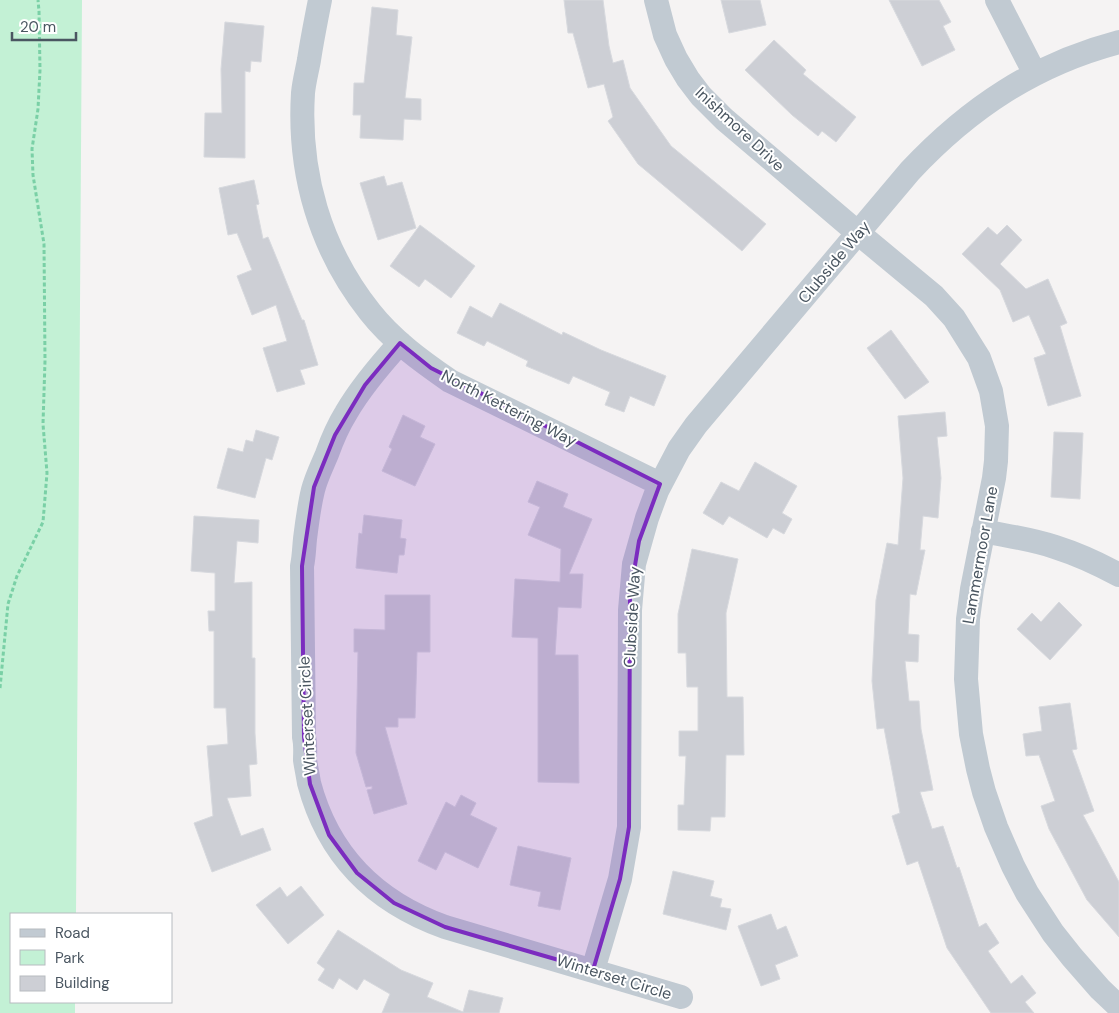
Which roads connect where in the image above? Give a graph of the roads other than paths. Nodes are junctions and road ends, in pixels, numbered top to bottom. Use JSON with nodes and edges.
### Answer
{"nodes":[{"id":1,"x":320,"y":0,"type":"edge"},
{"id":2,"x":656,"y":0,"type":"edge"},
{"id":3,"x":996,"y":0,"type":"edge"},
{"id":4,"x":1119,"y":42,"type":"edge"},
{"id":5,"x":1034,"y":74,"type":"junction"},
{"id":6,"x":858,"y":233,"type":"junction"},
{"id":7,"x":400,"y":343,"type":"junction"},
{"id":8,"x":660,"y":484,"type":"junction"},
{"id":9,"x":983,"y":531,"type":"junction"},
{"id":10,"x":1119,"y":575,"type":"edge"},
{"id":11,"x":593,"y":970,"type":"junction"},
{"id":12,"x":681,"y":997,"type":"dead end"},
{"id":13,"x":1119,"y":1007,"type":"edge"}],
"edges":[{"from":1,"to":7,"type":"street","name":"North Kettering Way"},
{"from":2,"to":6,"type":"street","name":"Inishmore Drive"},
{"from":3,"to":5,"type":"street"},
{"from":4,"to":5,"type":"street","name":"Clubside Way"},
{"from":5,"to":6,"type":"street","name":"Clubside Way"},
{"from":6,"to":8,"type":"street","name":"Clubside Way"},
{"from":6,"to":9,"type":"street","name":"Lammermoor Lane"},
{"from":7,"to":8,"type":"street","name":"North Kettering Way"},
{"from":7,"to":11,"type":"street","name":"Winterset Circle"},
{"from":8,"to":11,"type":"street","name":"Clubside Way"},
{"from":9,"to":10,"type":"street"},
{"from":9,"to":13,"type":"street","name":"Lammermoor Lane"},
{"from":11,"to":12,"type":"street","name":"Winterset Circle"}]}
